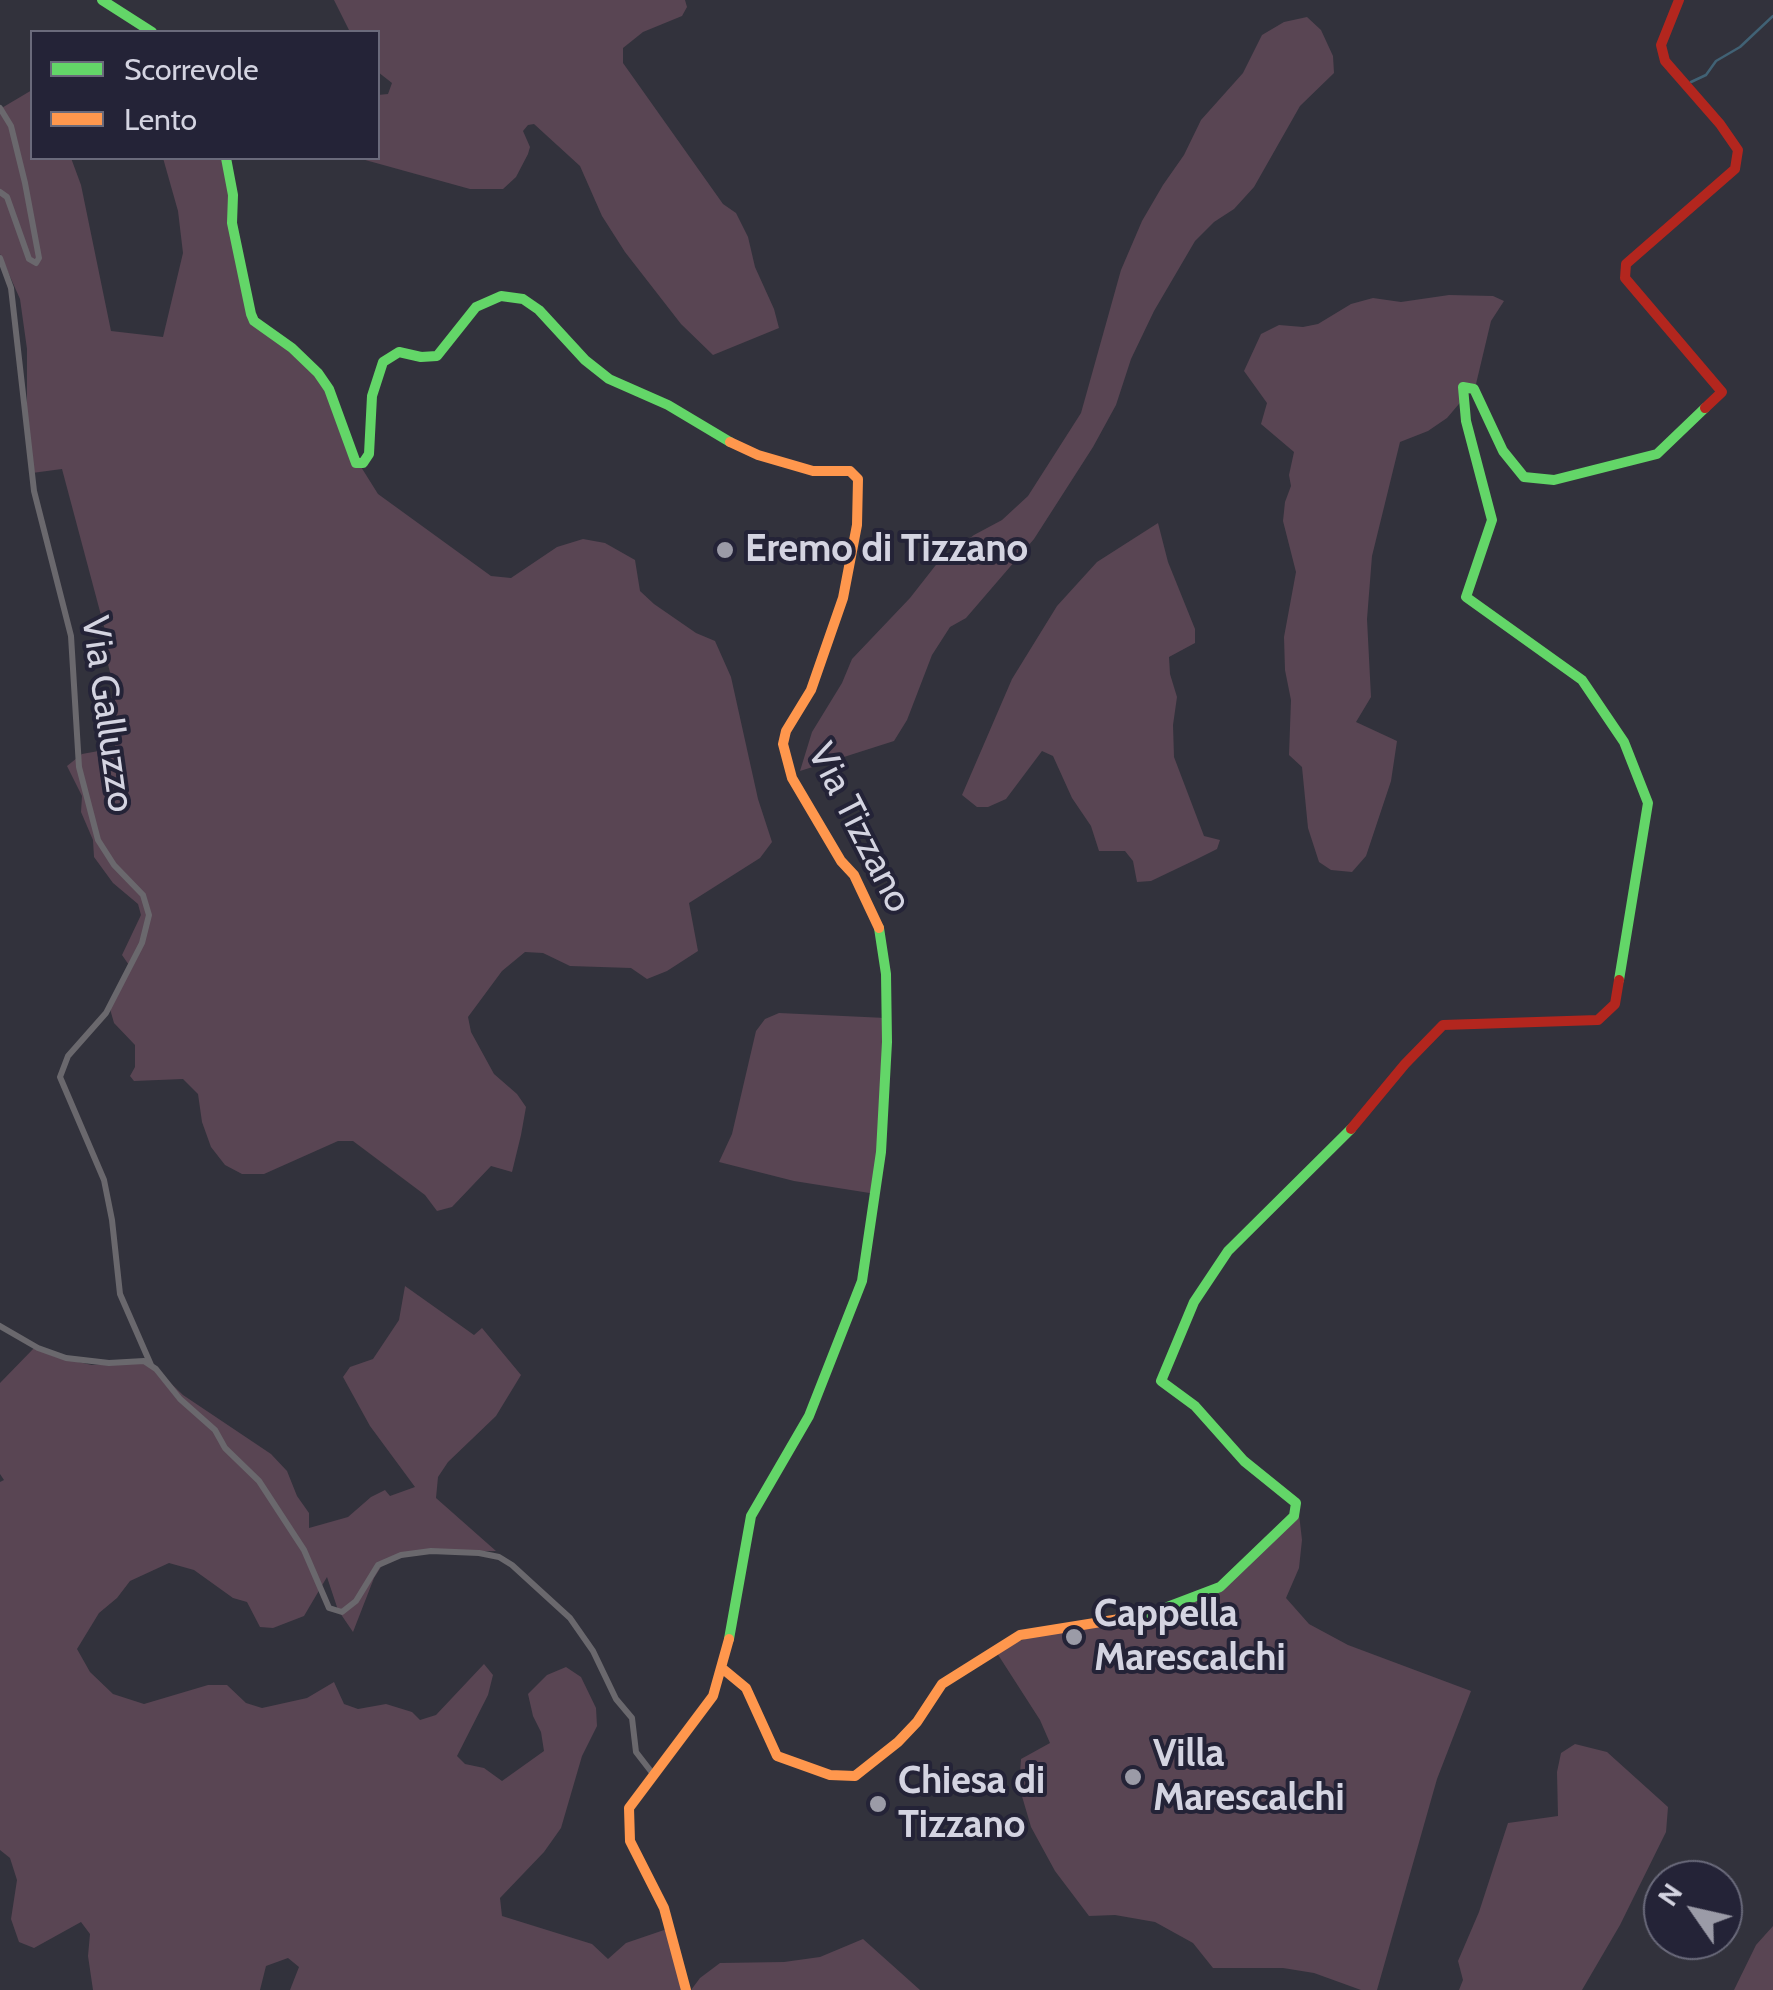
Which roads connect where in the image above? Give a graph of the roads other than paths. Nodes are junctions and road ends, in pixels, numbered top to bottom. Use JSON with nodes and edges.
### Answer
{"nodes":[{"id":1,"x":102,"y":0,"type":"edge"},
{"id":2,"x":1679,"y":0,"type":"edge"},
{"id":3,"x":149,"y":30,"type":"edge"},
{"id":4,"x":0,"y":108,"type":"edge"},
{"id":5,"x":226,"y":160,"type":"edge"},
{"id":6,"x":0,"y":192,"type":"edge"},
{"id":7,"x":0,"y":258,"type":"edge"},
{"id":8,"x":0,"y":1326,"type":"edge"},
{"id":9,"x":151,"y":1365,"type":"junction"},
{"id":10,"x":723,"y":1669,"type":"junction"},
{"id":11,"x":653,"y":1774,"type":"junction"},
{"id":12,"x":686,"y":1990,"type":"edge"}],
"edges":[{"from":1,"to":3,"type":"street"},
{"from":2,"to":10,"type":"street"},
{"from":4,"to":6,"type":"street"},
{"from":5,"to":10,"type":"street","name":"Via Tizzano"},
{"from":7,"to":9,"type":"street","name":"Via Galluzzo"},
{"from":8,"to":9,"type":"street"},
{"from":9,"to":11,"type":"street"},
{"from":10,"to":11,"type":"street","name":"Via Tizzano"},
{"from":11,"to":12,"type":"street","name":"Via Tizzano"}]}
